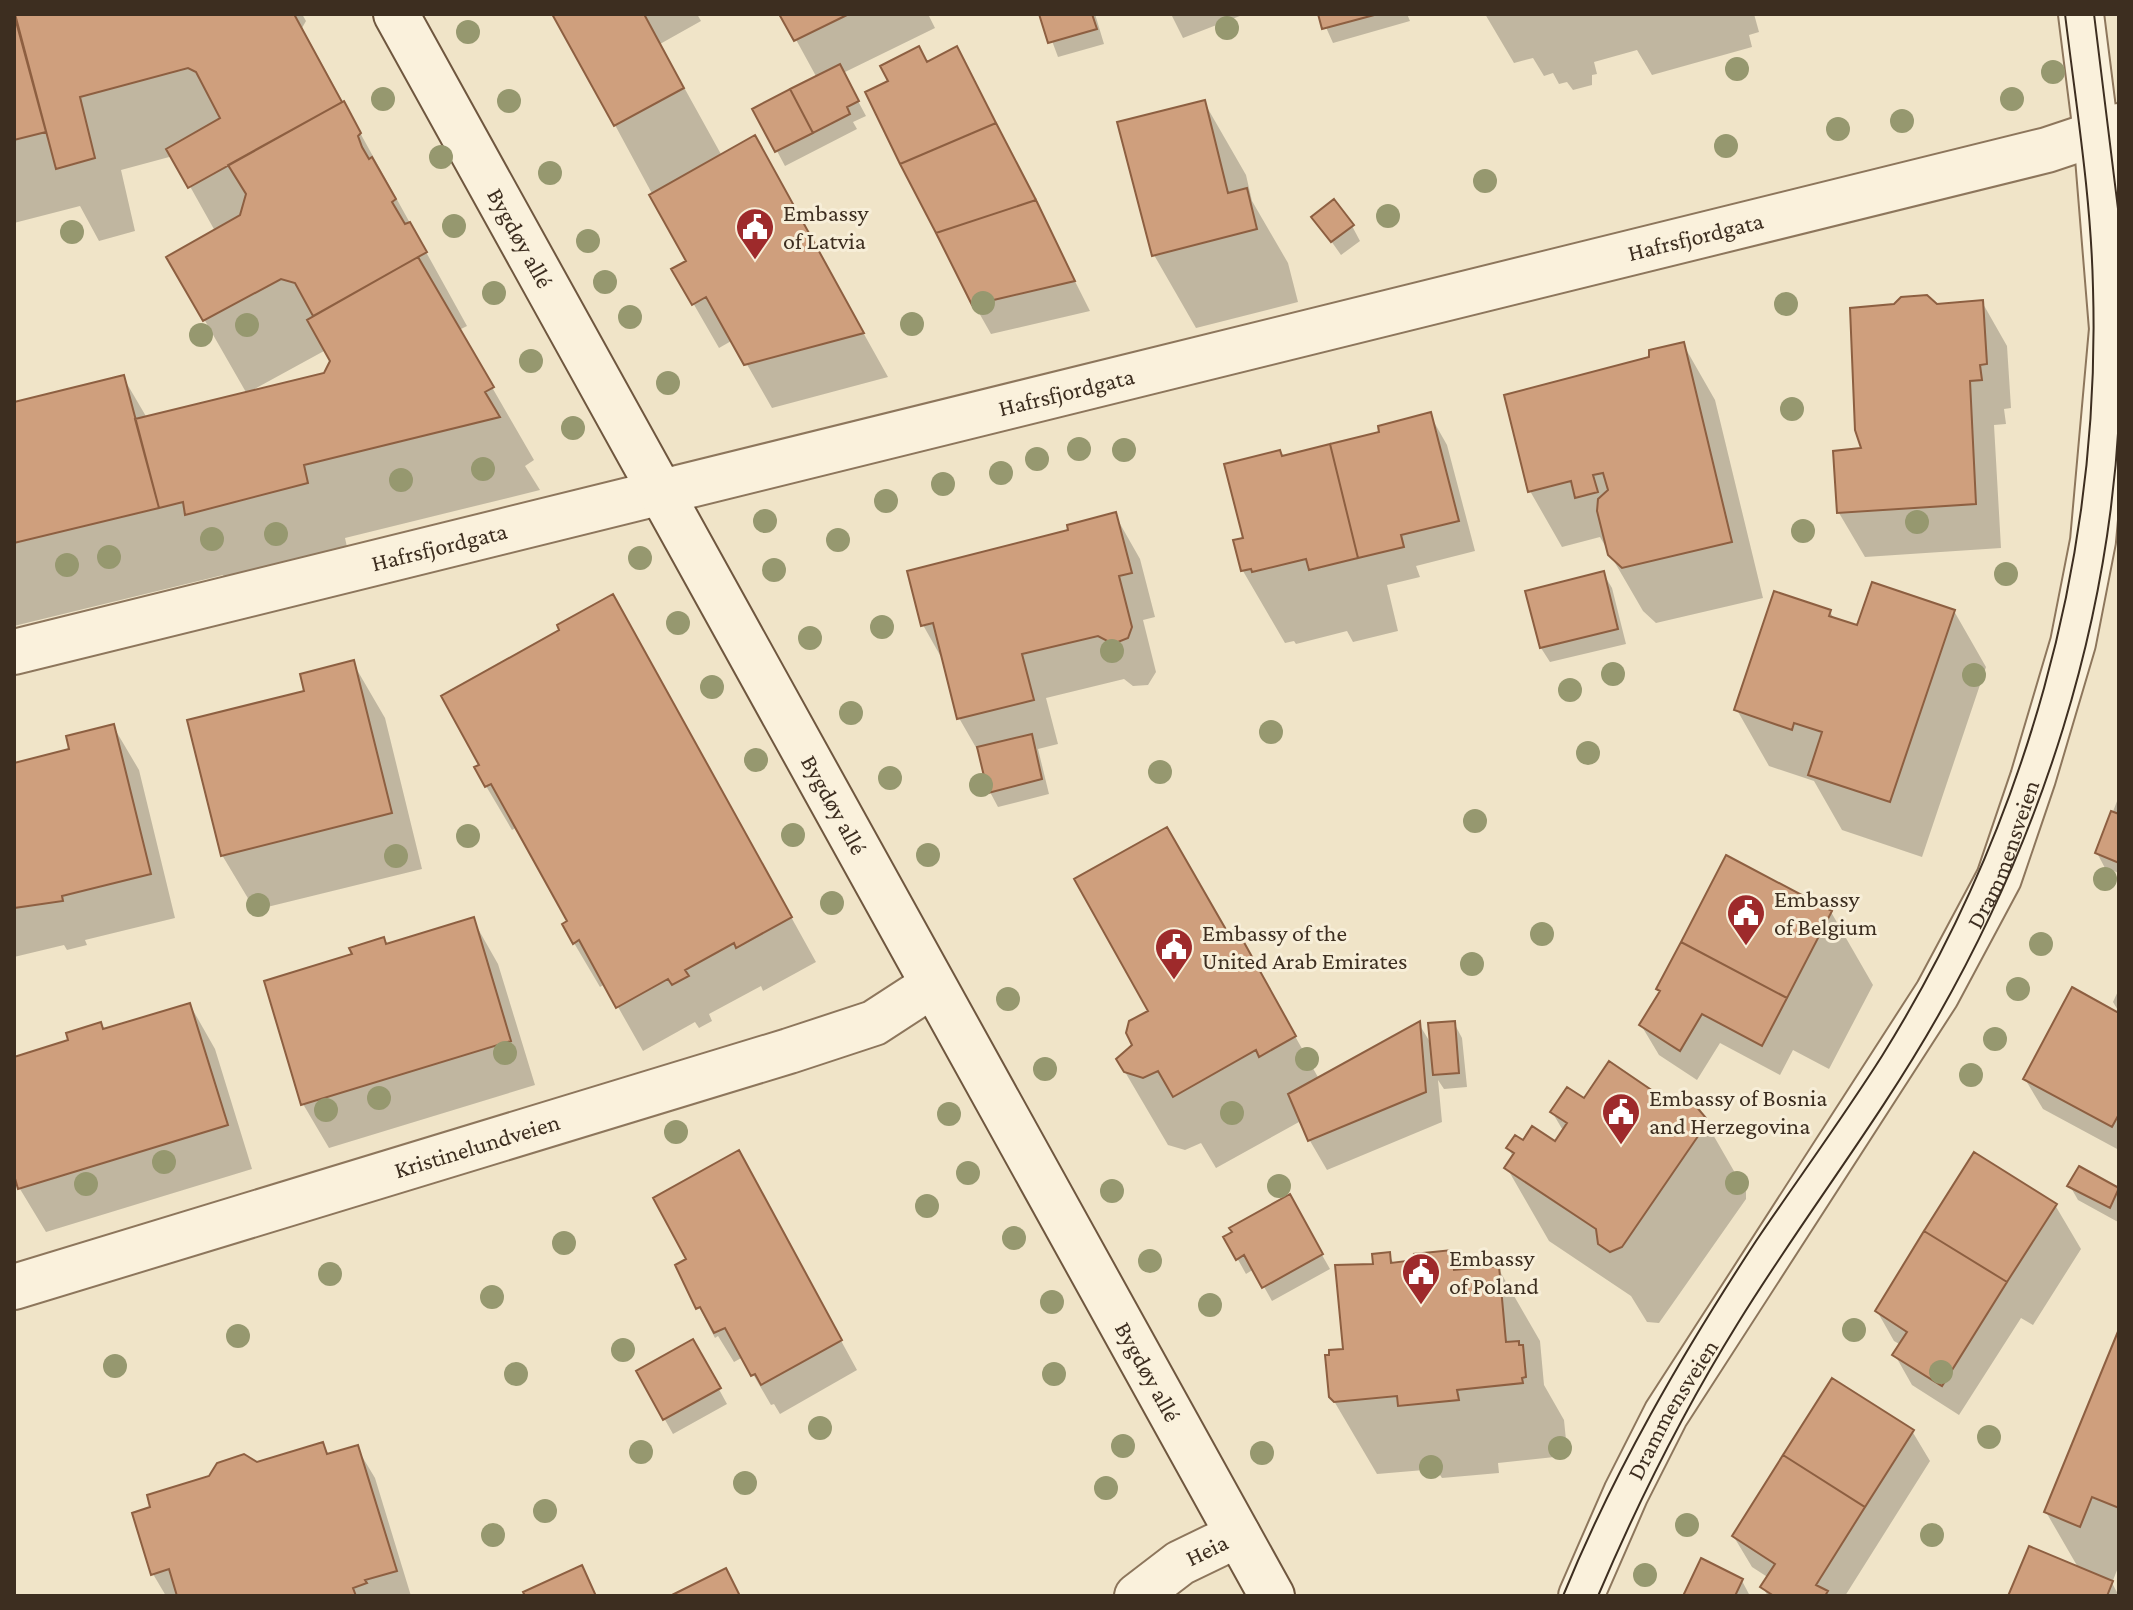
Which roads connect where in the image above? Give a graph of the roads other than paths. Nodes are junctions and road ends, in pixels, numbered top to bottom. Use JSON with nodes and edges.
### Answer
{"nodes":[{"id":1,"x":396,"y":14,"type":"edge"},
{"id":2,"x":2081,"y":14,"type":"edge"},
{"id":3,"x":2108,"y":130,"type":"edge"},
{"id":4,"x":658,"y":491,"type":"junction"},
{"id":5,"x":2106,"y":545,"type":"edge"},
{"id":6,"x":14,"y":652,"type":"edge"},
{"id":7,"x":931,"y":986,"type":"junction"},
{"id":8,"x":14,"y":1287,"type":"edge"},
{"id":9,"x":1238,"y":1535,"type":"junction"},
{"id":10,"x":1137,"y":1596,"type":"edge"},
{"id":11,"x":1272,"y":1596,"type":"edge"},
{"id":12,"x":1581,"y":1596,"type":"edge"}],
"edges":[{"from":1,"to":4,"type":"street","name":"Bygdøy allé"},
{"from":2,"to":3,"type":"street","name":"Drammensveien"},
{"from":3,"to":4,"type":"street","name":"Hafrsfjordgata"},
{"from":3,"to":5,"type":"street","name":"Drammensveien"},
{"from":4,"to":6,"type":"street","name":"Hafrsfjordgata"},
{"from":4,"to":7,"type":"street","name":"Bygdøy allé"},
{"from":5,"to":12,"type":"street","name":"Drammensveien"},
{"from":7,"to":8,"type":"street","name":"Kristinelundveien"},
{"from":7,"to":9,"type":"street","name":"Bygdøy allé"},
{"from":9,"to":10,"type":"street","name":"Heia"},
{"from":9,"to":11,"type":"street","name":"Bygdøy allé"}]}
